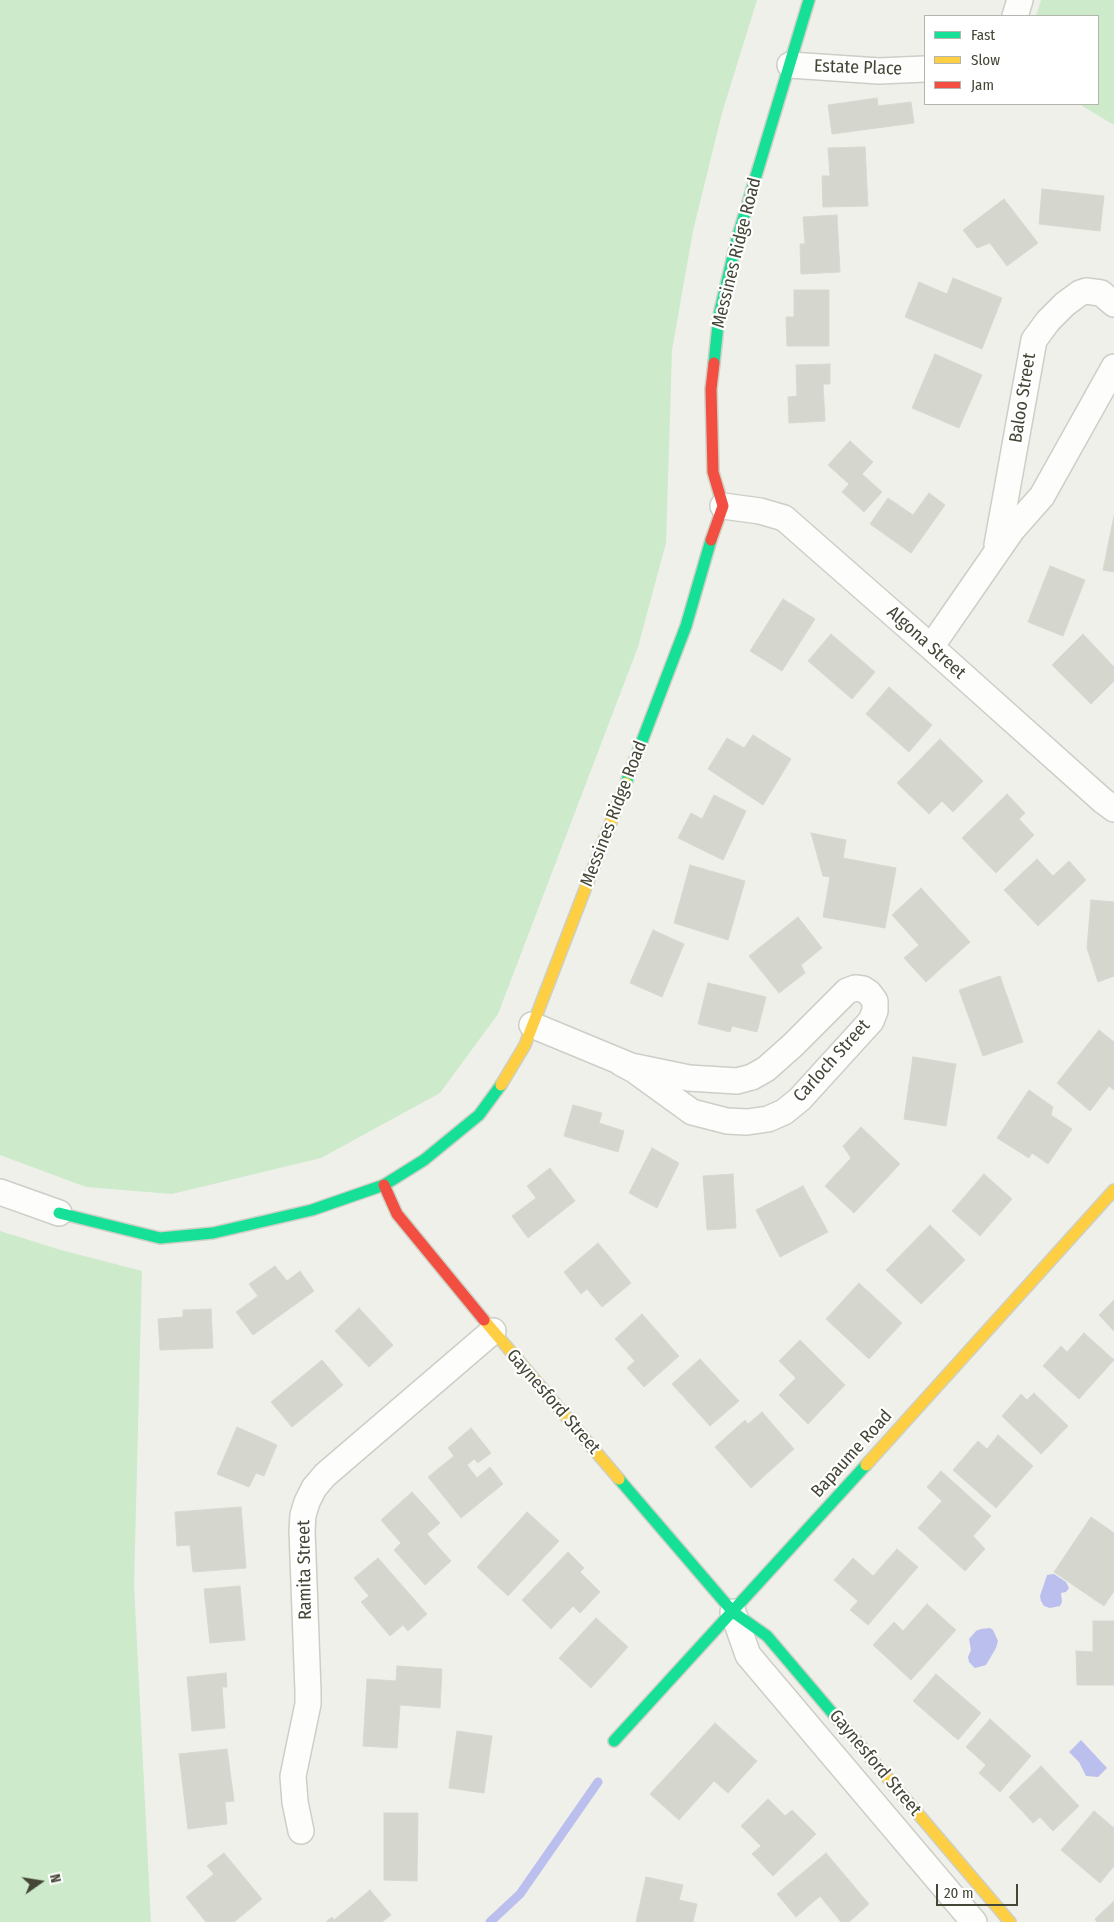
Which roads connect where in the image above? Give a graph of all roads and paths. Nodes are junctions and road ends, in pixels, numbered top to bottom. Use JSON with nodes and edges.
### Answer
{"nodes":[{"id":1,"x":808,"y":0,"type":"edge"},
{"id":2,"x":1020,"y":0,"type":"edge"},
{"id":3,"x":1015,"y":15,"type":"edge"},
{"id":4,"x":790,"y":65,"type":"junction"},
{"id":5,"x":924,"y":69,"type":"edge"},
{"id":6,"x":1114,"y":304,"type":"edge"},
{"id":7,"x":1114,"y":367,"type":"edge"},
{"id":8,"x":724,"y":506,"type":"junction"},
{"id":9,"x":992,"y":559,"type":"junction"},
{"id":10,"x":931,"y":647,"type":"junction"},
{"id":11,"x":1114,"y":809,"type":"edge"},
{"id":12,"x":532,"y":1026,"type":"junction"},
{"id":13,"x":621,"y":1063,"type":"junction"},
{"id":14,"x":384,"y":1184,"type":"junction"},
{"id":15,"x":1114,"y":1190,"type":"edge"},
{"id":16,"x":0,"y":1192,"type":"edge"},
{"id":17,"x":59,"y":1213,"type":"joint"},
{"id":18,"x":493,"y":1331,"type":"junction"},
{"id":19,"x":733,"y":1612,"type":"junction"},
{"id":20,"x":614,"y":1741,"type":"dead end"},
{"id":21,"x":300,"y":1831,"type":"dead end"},
{"id":22,"x":974,"y":1922,"type":"edge"},
{"id":23,"x":1010,"y":1922,"type":"edge"}],
"edges":[{"from":1,"to":4,"type":"street","name":"Messines Ridge Road"},
{"from":2,"to":3,"type":"street"},
{"from":4,"to":5,"type":"street","name":"Estate Place"},
{"from":4,"to":8,"type":"street","name":"Messines Ridge Road"},
{"from":6,"to":9,"type":"street","name":"Baloo Street"},
{"from":7,"to":9,"type":"street","name":"Baloo Street"},
{"from":8,"to":10,"type":"street","name":"Algona Street"},
{"from":8,"to":12,"type":"street","name":"Messines Ridge Road"},
{"from":9,"to":10,"type":"street","name":"Baloo Street"},
{"from":10,"to":11,"type":"street","name":"Algona Street"},
{"from":12,"to":13,"type":"street","name":"Carloch Street"},
{"from":12,"to":14,"type":"street","name":"Messines Ridge Road"},
{"from":13,"to":13,"type":"street","name":"Carloch Street"},
{"from":14,"to":17,"type":"street","name":"Messines Ridge Road"},
{"from":14,"to":18,"type":"street","name":"Gaynesford Street"},
{"from":15,"to":19,"type":"street","name":"Bapaume Road"},
{"from":16,"to":17,"type":"street","name":"Messines Ridge Road"},
{"from":18,"to":19,"type":"street","name":"Gaynesford Street"},
{"from":18,"to":21,"type":"street","name":"Ramita Street"},
{"from":19,"to":20,"type":"street","name":"Bapaume Road"},
{"from":19,"to":22,"type":"street","name":"Gaynesford Street"},
{"from":19,"to":23,"type":"street","name":"Gaynesford Street"}]}
